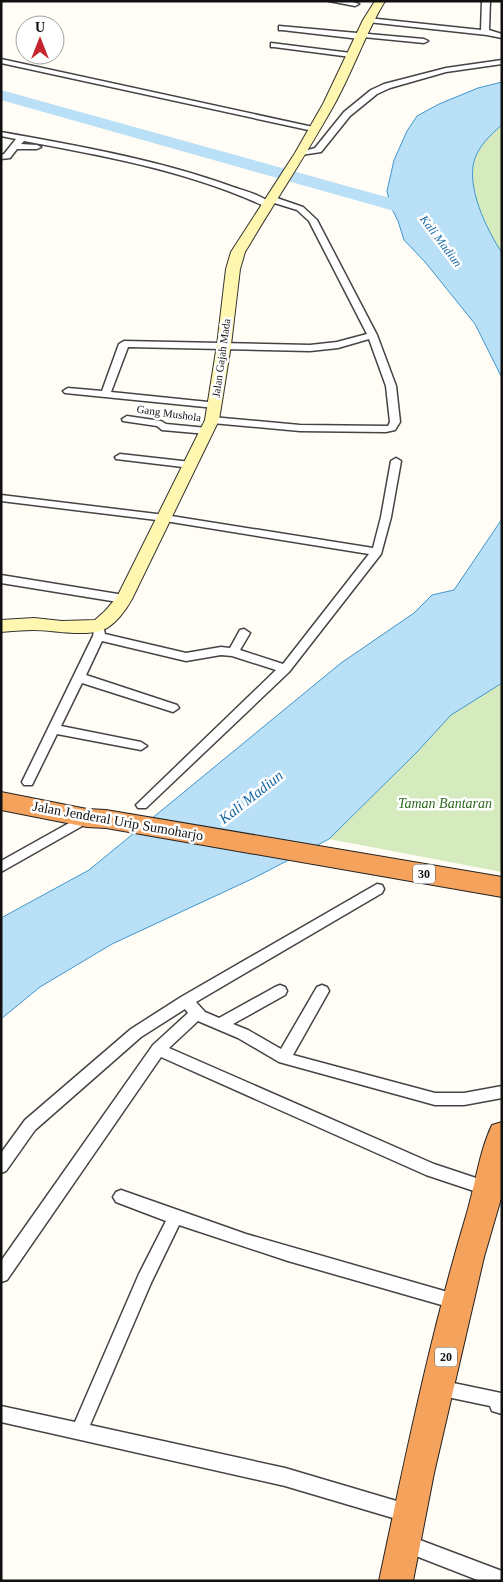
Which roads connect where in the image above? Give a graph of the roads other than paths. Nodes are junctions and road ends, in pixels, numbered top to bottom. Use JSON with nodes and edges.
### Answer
{"nodes":[{"id":1,"x":332,"y":1,"type":"edge"},
{"id":2,"x":380,"y":1,"type":"edge"},
{"id":3,"x":486,"y":1,"type":"edge"},
{"id":4,"x":356,"y":4,"type":"dead end"},
{"id":5,"x":368,"y":20,"type":"junction"},
{"id":6,"x":282,"y":28,"type":"dead end"},
{"id":7,"x":486,"y":32,"type":"junction"},
{"id":8,"x":360,"y":36,"type":"junction"},
{"id":9,"x":502,"y":36,"type":"edge"},
{"id":10,"x":424,"y":41,"type":"dead end"},
{"id":11,"x":274,"y":45,"type":"dead end"},
{"id":12,"x":352,"y":55,"type":"junction"},
{"id":13,"x":1,"y":61,"type":"edge"},
{"id":14,"x":502,"y":62,"type":"edge"},
{"id":15,"x":313,"y":129,"type":"junction"},
{"id":16,"x":1,"y":134,"type":"edge"},
{"id":17,"x":21,"y":138,"type":"junction"},
{"id":18,"x":15,"y":146,"type":"junction"},
{"id":19,"x":78,"y":148,"type":"junction"},
{"id":20,"x":301,"y":154,"type":"junction"},
{"id":21,"x":1,"y":157,"type":"edge"},
{"id":22,"x":269,"y":202,"type":"junction"},
{"id":23,"x":372,"y":335,"type":"junction"},
{"id":24,"x":224,"y":345,"type":"junction"},
{"id":25,"x":68,"y":391,"type":"dead end"},
{"id":26,"x":105,"y":395,"type":"junction"},
{"id":27,"x":127,"y":419,"type":"dead end"},
{"id":28,"x":211,"y":419,"type":"junction"},
{"id":29,"x":120,"y":457,"type":"dead end"},
{"id":30,"x":396,"y":461,"type":"dead end"},
{"id":31,"x":191,"y":465,"type":"junction"},
{"id":32,"x":1,"y":498,"type":"edge"},
{"id":33,"x":166,"y":518,"type":"junction"},
{"id":34,"x":377,"y":552,"type":"junction"},
{"id":35,"x":1,"y":579,"type":"edge"},
{"id":36,"x":124,"y":599,"type":"junction"},
{"id":37,"x":1,"y":626,"type":"edge"},
{"id":38,"x":99,"y":630,"type":"junction"},
{"id":39,"x":244,"y":633,"type":"dead end"},
{"id":40,"x":233,"y":652,"type":"junction"},
{"id":41,"x":285,"y":669,"type":"junction"},
{"id":42,"x":78,"y":677,"type":"junction"},
{"id":43,"x":173,"y":708,"type":"dead end"},
{"id":44,"x":53,"y":729,"type":"junction"},
{"id":45,"x":141,"y":746,"type":"dead end"},
{"id":46,"x":28,"y":782,"type":"dead end"},
{"id":47,"x":1,"y":801,"type":"edge"},
{"id":48,"x":142,"y":805,"type":"dead end"},
{"id":49,"x":97,"y":819,"type":"junction"},
{"id":50,"x":1,"y":867,"type":"edge"},
{"id":51,"x":502,"y":887,"type":"edge"},
{"id":52,"x":377,"y":889,"type":"dead end"},
{"id":53,"x":280,"y":991,"type":"dead end"},
{"id":54,"x":322,"y":991,"type":"dead end"},
{"id":55,"x":186,"y":1001,"type":"junction"},
{"id":56,"x":198,"y":1013,"type":"junction"},
{"id":57,"x":218,"y":1025,"type":"junction"},
{"id":58,"x":158,"y":1049,"type":"junction"},
{"id":59,"x":284,"y":1058,"type":"junction"},
{"id":60,"x":502,"y":1092,"type":"edge"},
{"id":61,"x":502,"y":1134,"type":"edge"},
{"id":62,"x":1,"y":1166,"type":"edge"},
{"id":63,"x":489,"y":1188,"type":"junction"},
{"id":64,"x":121,"y":1197,"type":"dead end"},
{"id":65,"x":175,"y":1218,"type":"junction"},
{"id":66,"x":1,"y":1275,"type":"edge"},
{"id":67,"x":459,"y":1302,"type":"junction"},
{"id":68,"x":438,"y":1388,"type":"junction"},
{"id":69,"x":502,"y":1406,"type":"edge"},
{"id":70,"x":1,"y":1414,"type":"edge"},
{"id":71,"x":79,"y":1432,"type":"junction"},
{"id":72,"x":407,"y":1529,"type":"junction"},
{"id":73,"x":502,"y":1580,"type":"edge"},
{"id":74,"x":396,"y":1581,"type":"edge"}],
"edges":[{"from":1,"to":4,"type":"street"},
{"from":2,"to":5,"type":"street","name":"Jalan Gajah Mada"},
{"from":3,"to":7,"type":"street"},
{"from":5,"to":7,"type":"street"},
{"from":5,"to":8,"type":"street","name":"Jalan Gajah Mada"},
{"from":6,"to":8,"type":"street"},
{"from":7,"to":9,"type":"street"},
{"from":8,"to":10,"type":"street"},
{"from":8,"to":12,"type":"street","name":"Jalan Gajah Mada"},
{"from":11,"to":12,"type":"street"},
{"from":12,"to":15,"type":"street","name":"Jalan Gajah Mada"},
{"from":13,"to":15,"type":"street"},
{"from":14,"to":20,"type":"street"},
{"from":15,"to":20,"type":"street","name":"Jalan Gajah Mada"},
{"from":16,"to":17,"type":"street"},
{"from":17,"to":18,"type":"street"},
{"from":17,"to":19,"type":"street"},
{"from":18,"to":19,"type":"street"},
{"from":18,"to":21,"type":"street"},
{"from":19,"to":22,"type":"street"},
{"from":20,"to":22,"type":"street","name":"Jalan Gajah Mada"},
{"from":22,"to":23,"type":"street"},
{"from":22,"to":24,"type":"street","name":"Jalan Gajah Mada"},
{"from":23,"to":24,"type":"street"},
{"from":23,"to":28,"type":"street"},
{"from":24,"to":26,"type":"street"},
{"from":24,"to":28,"type":"street","name":"Jalan Gajah Mada"},
{"from":25,"to":26,"type":"street"},
{"from":26,"to":28,"type":"street"},
{"from":27,"to":28,"type":"street","name":"Gang Mushola"},
{"from":28,"to":31,"type":"street","name":"Jalan Gajah Mada"},
{"from":29,"to":31,"type":"street"},
{"from":30,"to":34,"type":"street"},
{"from":31,"to":33,"type":"street","name":"Jalan Gajah Mada"},
{"from":32,"to":33,"type":"street"},
{"from":33,"to":34,"type":"street"},
{"from":33,"to":36,"type":"street","name":"Jalan Gajah Mada"},
{"from":34,"to":41,"type":"street"},
{"from":35,"to":36,"type":"street"},
{"from":36,"to":38,"type":"street","name":"Jalan Gajah Mada"},
{"from":37,"to":38,"type":"street"},
{"from":38,"to":40,"type":"street"},
{"from":38,"to":42,"type":"street"},
{"from":39,"to":40,"type":"street"},
{"from":40,"to":41,"type":"street"},
{"from":41,"to":48,"type":"street"},
{"from":42,"to":43,"type":"street"},
{"from":42,"to":44,"type":"street"},
{"from":44,"to":45,"type":"street"},
{"from":44,"to":46,"type":"street"},
{"from":47,"to":49,"type":"highway","name":"Jalan Jenderal Urip Sumoharjo","number":"30"},
{"from":49,"to":50,"type":"street"},
{"from":49,"to":51,"type":"highway","name":"Jalan Jenderal Urip Sumoharjo","number":"30"},
{"from":52,"to":55,"type":"street"},
{"from":53,"to":57,"type":"street"},
{"from":54,"to":59,"type":"street"},
{"from":55,"to":56,"type":"street"},
{"from":55,"to":62,"type":"street"},
{"from":56,"to":57,"type":"street"},
{"from":56,"to":58,"type":"street"},
{"from":57,"to":59,"type":"street"},
{"from":58,"to":63,"type":"street"},
{"from":58,"to":66,"type":"street"},
{"from":59,"to":60,"type":"street"},
{"from":61,"to":63,"type":"highway","number":"20"},
{"from":63,"to":67,"type":"highway","number":"20"},
{"from":64,"to":65,"type":"street"},
{"from":65,"to":67,"type":"street"},
{"from":65,"to":71,"type":"street"},
{"from":67,"to":68,"type":"highway","number":"20"},
{"from":68,"to":69,"type":"street"},
{"from":68,"to":72,"type":"highway","number":"20"},
{"from":70,"to":71,"type":"street"},
{"from":71,"to":72,"type":"street"},
{"from":72,"to":73,"type":"street"},
{"from":72,"to":74,"type":"highway","number":"20"}]}
